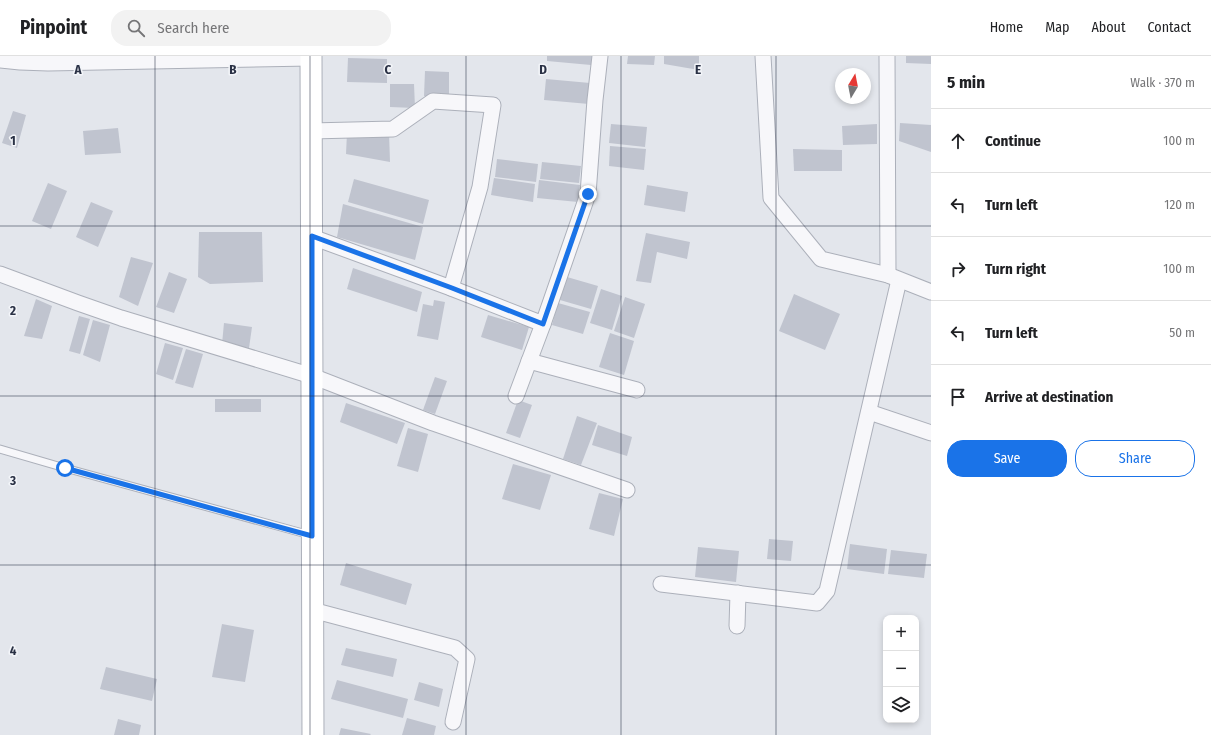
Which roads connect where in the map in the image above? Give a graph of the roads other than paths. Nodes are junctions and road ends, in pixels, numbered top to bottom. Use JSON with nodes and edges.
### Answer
{"nodes":[{"id":1,"x":600,"y":56,"type":"edge"},
{"id":2,"x":764,"y":56,"type":"edge"},
{"id":3,"x":887,"y":56,"type":"edge"},
{"id":4,"x":311,"y":57,"type":"edge"},
{"id":5,"x":217,"y":58,"type":"edge"},
{"id":6,"x":20,"y":59,"type":"edge"},
{"id":7,"x":113,"y":59,"type":"edge"},
{"id":8,"x":0,"y":60,"type":"edge"},
{"id":9,"x":311,"y":131,"type":"junction"},
{"id":10,"x":312,"y":236,"type":"junction"},
{"id":11,"x":0,"y":274,"type":"edge"},
{"id":12,"x":894,"y":277,"type":"junction"},
{"id":13,"x":452,"y":288,"type":"junction"},
{"id":14,"x":931,"y":292,"type":"edge"},
{"id":15,"x":543,"y":324,"type":"junction"},
{"id":16,"x":529,"y":361,"type":"junction"},
{"id":17,"x":312,"y":376,"type":"junction"},
{"id":18,"x":637,"y":390,"type":"dead end"},
{"id":19,"x":516,"y":396,"type":"dead end"},
{"id":20,"x":869,"y":412,"type":"junction"},
{"id":21,"x":931,"y":433,"type":"edge"},
{"id":22,"x":0,"y":449,"type":"edge"},
{"id":23,"x":627,"y":490,"type":"dead end"},
{"id":24,"x":312,"y":536,"type":"junction"},
{"id":25,"x":661,"y":584,"type":"dead end"},
{"id":26,"x":738,"y":593,"type":"junction"},
{"id":27,"x":312,"y":610,"type":"junction"},
{"id":28,"x":737,"y":626,"type":"dead end"},
{"id":29,"x":453,"y":722,"type":"dead end"},
{"id":30,"x":313,"y":735,"type":"edge"}],
"edges":[{"from":1,"to":15,"type":"street"},
{"from":2,"to":12,"type":"street"},
{"from":3,"to":12,"type":"street"},
{"from":4,"to":5,"type":"street"},
{"from":4,"to":9,"type":"main road"},
{"from":5,"to":7,"type":"street"},
{"from":6,"to":7,"type":"street"},
{"from":6,"to":8,"type":"street"},
{"from":9,"to":10,"type":"main road"},
{"from":9,"to":13,"type":"street"},
{"from":10,"to":13,"type":"street"},
{"from":10,"to":17,"type":"main road"},
{"from":11,"to":17,"type":"street"},
{"from":12,"to":14,"type":"street"},
{"from":12,"to":20,"type":"street"},
{"from":13,"to":15,"type":"street"},
{"from":15,"to":16,"type":"street"},
{"from":16,"to":18,"type":"street"},
{"from":16,"to":19,"type":"street"},
{"from":17,"to":23,"type":"street"},
{"from":17,"to":24,"type":"main road"},
{"from":20,"to":21,"type":"street"},
{"from":20,"to":26,"type":"street"},
{"from":22,"to":24,"type":"lane"},
{"from":24,"to":27,"type":"main road"},
{"from":25,"to":26,"type":"street"},
{"from":26,"to":28,"type":"street"},
{"from":27,"to":29,"type":"street"},
{"from":27,"to":30,"type":"main road"}]}
